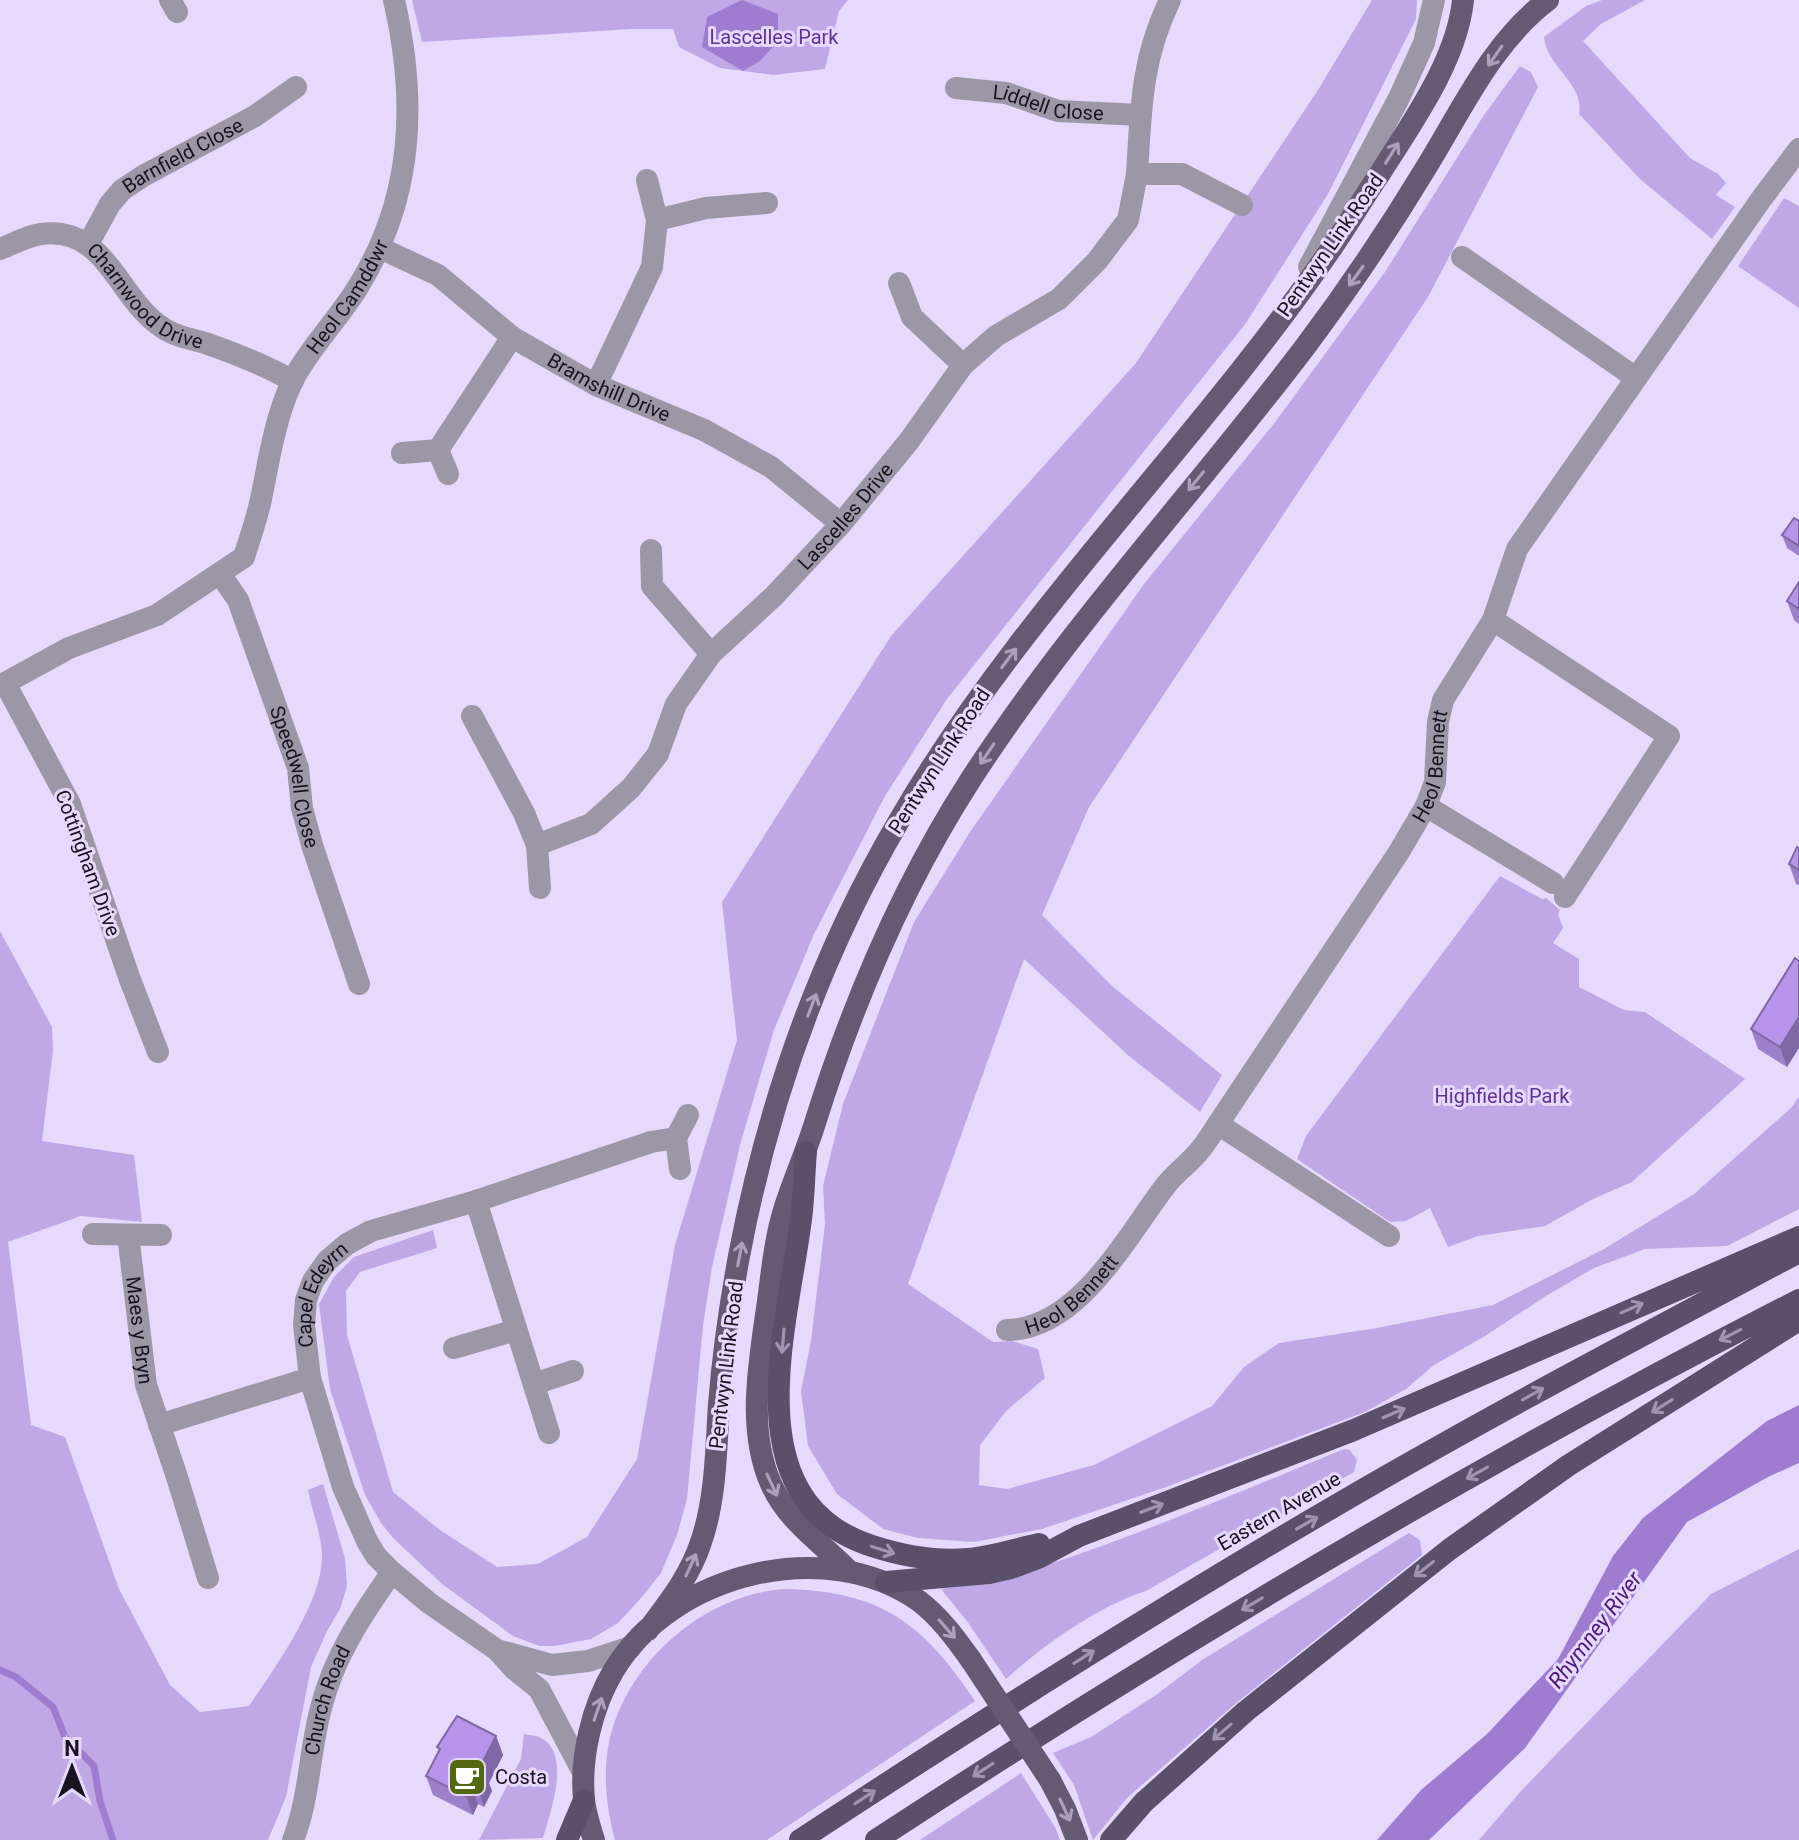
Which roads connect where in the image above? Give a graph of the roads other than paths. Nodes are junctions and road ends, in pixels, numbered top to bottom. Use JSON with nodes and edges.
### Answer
{"nodes":[{"id":1,"x":394,"y":0,"type":"edge"},
{"id":2,"x":1170,"y":0,"type":"edge"},
{"id":3,"x":1434,"y":0,"type":"edge"},
{"id":4,"x":1463,"y":0,"type":"edge"},
{"id":5,"x":1548,"y":0,"type":"edge"},
{"id":6,"x":296,"y":87,"type":"dead end"},
{"id":7,"x":956,"y":88,"type":"dead end"},
{"id":8,"x":1141,"y":115,"type":"junction"},
{"id":9,"x":1799,"y":149,"type":"edge"},
{"id":10,"x":1137,"y":174,"type":"junction"},
{"id":11,"x":647,"y":180,"type":"dead end"},
{"id":12,"x":767,"y":203,"type":"dead end"},
{"id":13,"x":1242,"y":205,"type":"dead end"},
{"id":14,"x":657,"y":220,"type":"junction"},
{"id":15,"x":88,"y":244,"type":"junction"},
{"id":16,"x":380,"y":248,"type":"junction"},
{"id":17,"x":0,"y":249,"type":"edge"},
{"id":18,"x":1462,"y":257,"type":"dead end"},
{"id":19,"x":899,"y":283,"type":"dead end"},
{"id":20,"x":1286,"y":311,"type":"junction"},
{"id":21,"x":512,"y":337,"type":"junction"},
{"id":22,"x":963,"y":365,"type":"junction"},
{"id":23,"x":1636,"y":378,"type":"junction"},
{"id":24,"x":293,"y":381,"type":"junction"},
{"id":25,"x":596,"y":385,"type":"junction"},
{"id":26,"x":438,"y":450,"type":"junction"},
{"id":27,"x":402,"y":453,"type":"dead end"},
{"id":28,"x":448,"y":474,"type":"dead end"},
{"id":29,"x":841,"y":524,"type":"junction"},
{"id":30,"x":651,"y":550,"type":"dead end"},
{"id":31,"x":220,"y":574,"type":"junction"},
{"id":32,"x":1493,"y":620,"type":"junction"},
{"id":33,"x":711,"y":654,"type":"junction"},
{"id":34,"x":2,"y":680,"type":"edge"},
{"id":35,"x":472,"y":716,"type":"dead end"},
{"id":36,"x":1426,"y":806,"type":"junction"},
{"id":37,"x":537,"y":845,"type":"junction"},
{"id":38,"x":540,"y":888,"type":"dead end"},
{"id":39,"x":359,"y":984,"type":"dead end"},
{"id":40,"x":158,"y":1052,"type":"dead end"},
{"id":41,"x":688,"y":1115,"type":"dead end"},
{"id":42,"x":1218,"y":1124,"type":"junction"},
{"id":43,"x":676,"y":1138,"type":"junction"},
{"id":44,"x":806,"y":1152,"type":"junction"},
{"id":45,"x":680,"y":1169,"type":"dead end"},
{"id":46,"x":476,"y":1201,"type":"junction"},
{"id":47,"x":93,"y":1234,"type":"dead end"},
{"id":48,"x":128,"y":1235,"type":"junction"},
{"id":49,"x":161,"y":1235,"type":"dead end"},
{"id":50,"x":1389,"y":1236,"type":"dead end"},
{"id":51,"x":1799,"y":1237,"type":"edge"},
{"id":52,"x":1799,"y":1252,"type":"edge"},
{"id":53,"x":1799,"y":1300,"type":"edge"},
{"id":54,"x":1799,"y":1320,"type":"edge"},
{"id":55,"x":516,"y":1330,"type":"junction"},
{"id":56,"x":1007,"y":1330,"type":"dead end"},
{"id":57,"x":454,"y":1348,"type":"dead end"},
{"id":58,"x":573,"y":1371,"type":"dead end"},
{"id":59,"x":310,"y":1378,"type":"junction"},
{"id":60,"x":534,"y":1384,"type":"junction"},
{"id":61,"x":159,"y":1425,"type":"junction"},
{"id":62,"x":549,"y":1433,"type":"dead end"},
{"id":63,"x":1079,"y":1536,"type":"junction"},
{"id":64,"x":392,"y":1572,"type":"junction"},
{"id":65,"x":850,"y":1572,"type":"junction"},
{"id":66,"x":208,"y":1578,"type":"dead end"},
{"id":67,"x":886,"y":1582,"type":"junction"},
{"id":68,"x":648,"y":1630,"type":"junction"},
{"id":69,"x":631,"y":1647,"type":"junction"},
{"id":70,"x":497,"y":1650,"type":"junction"},
{"id":71,"x":583,"y":1772,"type":"junction"},
{"id":72,"x":584,"y":1800,"type":"junction"},
{"id":73,"x":293,"y":1840,"type":"edge"},
{"id":74,"x":567,"y":1840,"type":"edge"},
{"id":75,"x":594,"y":1840,"type":"edge"},
{"id":76,"x":800,"y":1840,"type":"edge"},
{"id":77,"x":876,"y":1840,"type":"edge"},
{"id":78,"x":1077,"y":1840,"type":"edge"},
{"id":79,"x":1111,"y":1840,"type":"edge"}],
"edges":[{"from":1,"to":16,"type":"street","name":"Heol Camddwr"},
{"from":2,"to":8,"type":"street","name":"Lascelles Drive"},
{"from":3,"to":20,"type":"street"},
{"from":20,"to":4,"type":"main road","name":"Pentwyn Link Road","one_way":true},
{"from":5,"to":44,"type":"main road","name":"Pentwyn Link Road","one_way":true},
{"from":6,"to":15,"type":"street","name":"Barnfield Close"},
{"from":7,"to":8,"type":"street","name":"Liddell Close"},
{"from":8,"to":10,"type":"street","name":"Lascelles Drive"},
{"from":9,"to":23,"type":"street","name":"Heol Bennett"},
{"from":10,"to":13,"type":"street"},
{"from":10,"to":22,"type":"street","name":"Lascelles Drive"},
{"from":11,"to":14,"type":"street"},
{"from":12,"to":14,"type":"street"},
{"from":14,"to":25,"type":"street"},
{"from":15,"to":17,"type":"street","name":"Charnwood Drive"},
{"from":15,"to":24,"type":"street","name":"Charnwood Drive"},
{"from":16,"to":21,"type":"street","name":"Bramshill Drive"},
{"from":16,"to":24,"type":"street","name":"Heol Camddwr"},
{"from":18,"to":23,"type":"street"},
{"from":19,"to":22,"type":"street"},
{"from":68,"to":20,"type":"main road","name":"Pentwyn Link Road","one_way":true},
{"from":21,"to":25,"type":"street","name":"Bramshill Drive"},
{"from":21,"to":26,"type":"street"},
{"from":22,"to":29,"type":"street","name":"Lascelles Drive"},
{"from":23,"to":32,"type":"street","name":"Heol Bennett"},
{"from":24,"to":31,"type":"street","name":"Heol Camddwr"},
{"from":25,"to":29,"type":"street","name":"Bramshill Drive"},
{"from":26,"to":27,"type":"street"},
{"from":26,"to":28,"type":"street"},
{"from":29,"to":33,"type":"street","name":"Lascelles Drive"},
{"from":30,"to":33,"type":"street"},
{"from":31,"to":34,"type":"street","name":"Cottingham Drive"},
{"from":31,"to":39,"type":"street","name":"Speedwell Close"},
{"from":32,"to":36,"type":"street","name":"Heol Bennett"},
{"from":32,"to":36,"type":"street"},
{"from":33,"to":37,"type":"street","name":"Lascelles Drive"},
{"from":34,"to":40,"type":"street","name":"Cottingham Drive"},
{"from":35,"to":37,"type":"street"},
{"from":36,"to":42,"type":"street","name":"Heol Bennett"},
{"from":37,"to":38,"type":"street"},
{"from":41,"to":43,"type":"street"},
{"from":42,"to":50,"type":"street"},
{"from":42,"to":56,"type":"street","name":"Heol Bennett"},
{"from":43,"to":45,"type":"street"},
{"from":43,"to":46,"type":"street","name":"Capel Edeyrn"},
{"from":44,"to":63,"type":"highway","one_way":true},
{"from":44,"to":65,"type":"main road","name":"Pentwyn Link Road","one_way":true},
{"from":46,"to":55,"type":"street"},
{"from":46,"to":59,"type":"street","name":"Capel Edeyrn"},
{"from":47,"to":48,"type":"street"},
{"from":48,"to":49,"type":"street"},
{"from":48,"to":61,"type":"street","name":"Maes y Bryn"},
{"from":63,"to":51,"type":"highway","one_way":true},
{"from":76,"to":52,"type":"highway","name":"Eastern Avenue","one_way":true},
{"from":53,"to":77,"type":"highway","one_way":true},
{"from":54,"to":79,"type":"highway","one_way":true},
{"from":55,"to":57,"type":"street"},
{"from":55,"to":60,"type":"street"},
{"from":58,"to":60,"type":"street"},
{"from":59,"to":61,"type":"street"},
{"from":59,"to":64,"type":"street","name":"Capel Edeyrn"},
{"from":60,"to":62,"type":"street"},
{"from":61,"to":66,"type":"street","name":"Maes y Bryn"},
{"from":63,"to":67,"type":"highway"},
{"from":64,"to":70,"type":"street","name":"Capel Edeyrn"},
{"from":64,"to":73,"type":"street","name":"Church Road"},
{"from":65,"to":67,"type":"main road"},
{"from":65,"to":68,"type":"main road"},
{"from":67,"to":78,"type":"main road","one_way":true,"bridge":true},
{"from":68,"to":69,"type":"main road"},
{"from":69,"to":70,"type":"street","name":"Capel Edeyrn"},
{"from":71,"to":69,"type":"main road","one_way":true},
{"from":70,"to":71,"type":"street","name":"Capel Edeyrn"},
{"from":71,"to":72,"type":"main road"},
{"from":72,"to":74,"type":"highway"},
{"from":72,"to":75,"type":"main road"}]}
